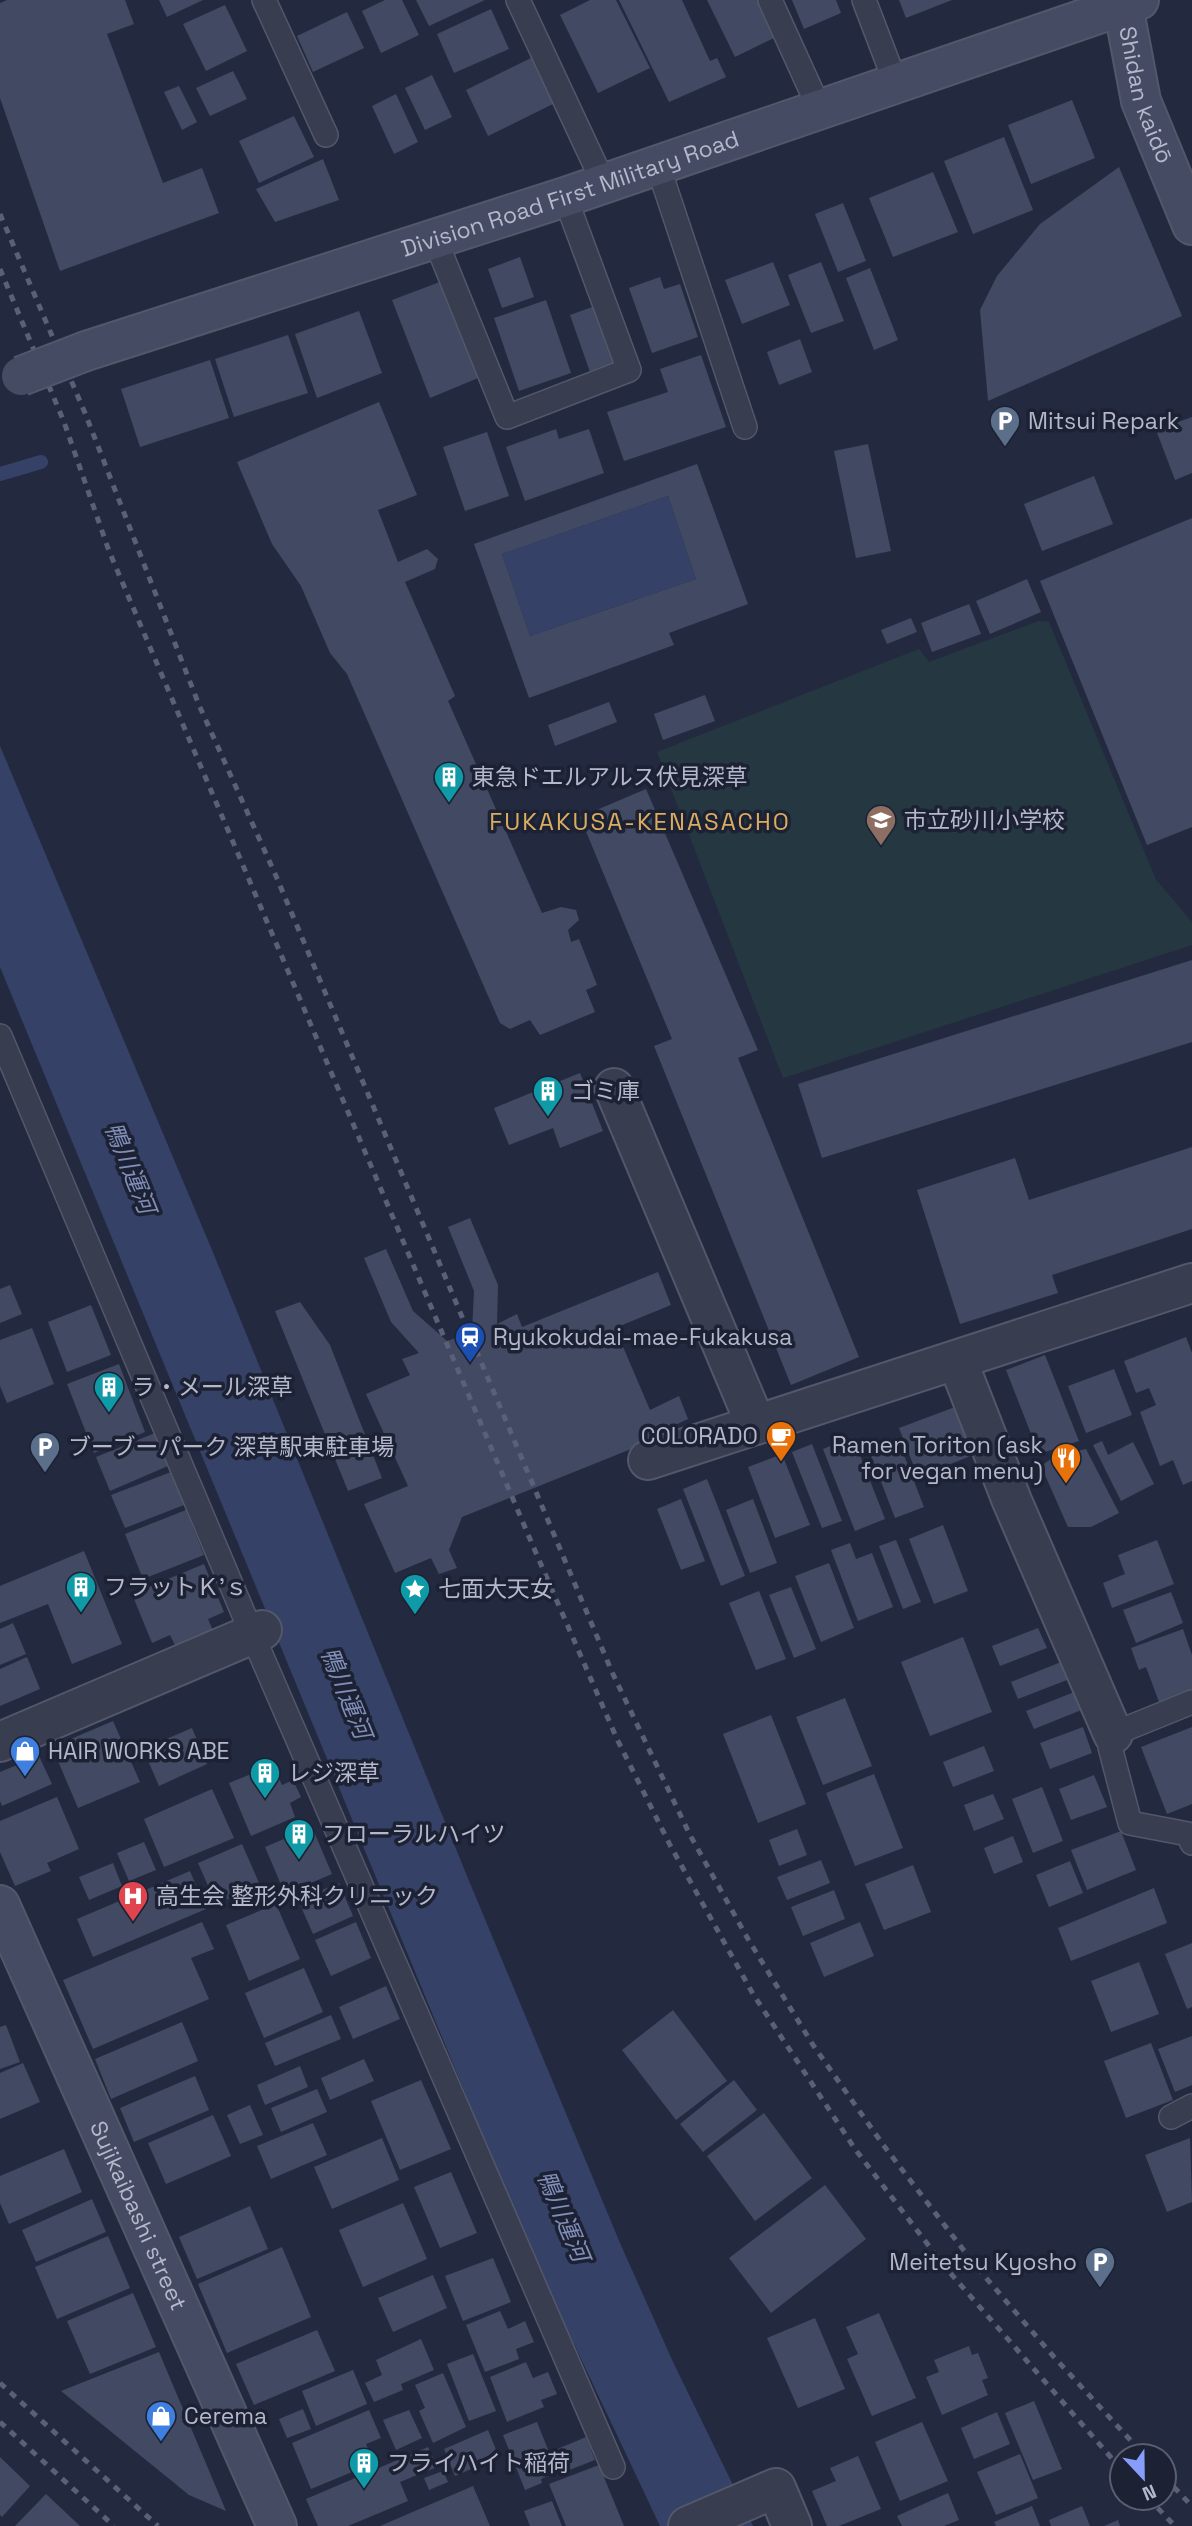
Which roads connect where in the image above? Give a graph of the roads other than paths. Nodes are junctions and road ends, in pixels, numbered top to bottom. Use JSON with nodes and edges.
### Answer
{"nodes":[{"id":1,"x":264,"y":0,"type":"edge"},
{"id":2,"x":518,"y":0,"type":"edge"},
{"id":3,"x":770,"y":0,"type":"edge"},
{"id":4,"x":864,"y":0,"type":"edge"},
{"id":5,"x":1128,"y":2,"type":"edge"},
{"id":6,"x":896,"y":84,"type":"junction"},
{"id":7,"x":820,"y":110,"type":"junction"},
{"id":8,"x":327,"y":135,"type":"dead end"},
{"id":9,"x":657,"y":166,"type":"junction"},
{"id":10,"x":604,"y":184,"type":"junction"},
{"id":11,"x":565,"y":197,"type":"junction"},
{"id":12,"x":1192,"y":225,"type":"edge"},
{"id":13,"x":435,"y":239,"type":"junction"},
{"id":14,"x":10,"y":380,"type":"edge"},
{"id":15,"x":745,"y":427,"type":"dead end"},
{"id":16,"x":0,"y":1036,"type":"edge"},
{"id":17,"x":614,"y":1088,"type":"dead end"},
{"id":18,"x":1189,"y":1292,"type":"edge"},
{"id":19,"x":957,"y":1360,"type":"junction"},
{"id":20,"x":756,"y":1425,"type":"junction"},
{"id":21,"x":649,"y":1460,"type":"dead end"},
{"id":22,"x":257,"y":1632,"type":"junction"},
{"id":23,"x":1192,"y":1702,"type":"edge"},
{"id":24,"x":1113,"y":1734,"type":"junction"},
{"id":25,"x":0,"y":1742,"type":"edge"},
{"id":26,"x":1192,"y":1843,"type":"edge"},
{"id":27,"x":0,"y":1905,"type":"edge"},
{"id":28,"x":1192,"y":2106,"type":"edge"},
{"id":29,"x":1171,"y":2117,"type":"dead end"},
{"id":30,"x":613,"y":2467,"type":"dead end"},
{"id":31,"x":277,"y":2526,"type":"edge"},
{"id":32,"x":688,"y":2526,"type":"edge"},
{"id":33,"x":792,"y":2526,"type":"edge"}],
"edges":[{"from":1,"to":8,"type":"lane"},
{"from":2,"to":10,"type":"lane"},
{"from":3,"to":7,"type":"lane"},
{"from":4,"to":6,"type":"lane"},
{"from":5,"to":6,"type":"main road","name":"Division Road First Military Road"},
{"from":5,"to":12,"type":"main road","name":"Shidan kaidō"},
{"from":6,"to":7,"type":"main road","name":"Division Road First Military Road"},
{"from":7,"to":9,"type":"main road","name":"Division Road First Military Road"},
{"from":9,"to":10,"type":"main road","name":"Division Road First Military Road"},
{"from":9,"to":15,"type":"lane"},
{"from":10,"to":11,"type":"main road","name":"Division Road First Military Road"},
{"from":11,"to":13,"type":"main road","name":"Division Road First Military Road"},
{"from":11,"to":13,"type":"lane"},
{"from":13,"to":14,"type":"main road","name":"Division Road First Military Road","bridge":true},
{"from":16,"to":22,"type":"lane"},
{"from":17,"to":20,"type":"street"},
{"from":18,"to":19,"type":"street"},
{"from":19,"to":20,"type":"street"},
{"from":19,"to":24,"type":"street"},
{"from":20,"to":21,"type":"street"},
{"from":22,"to":25,"type":"street"},
{"from":22,"to":30,"type":"lane"},
{"from":23,"to":24,"type":"lane"},
{"from":24,"to":26,"type":"lane"},
{"from":27,"to":31,"type":"main road","name":"Sujikaibashi street"},
{"from":28,"to":29,"type":"lane"},
{"from":32,"to":33,"type":"street"}]}
